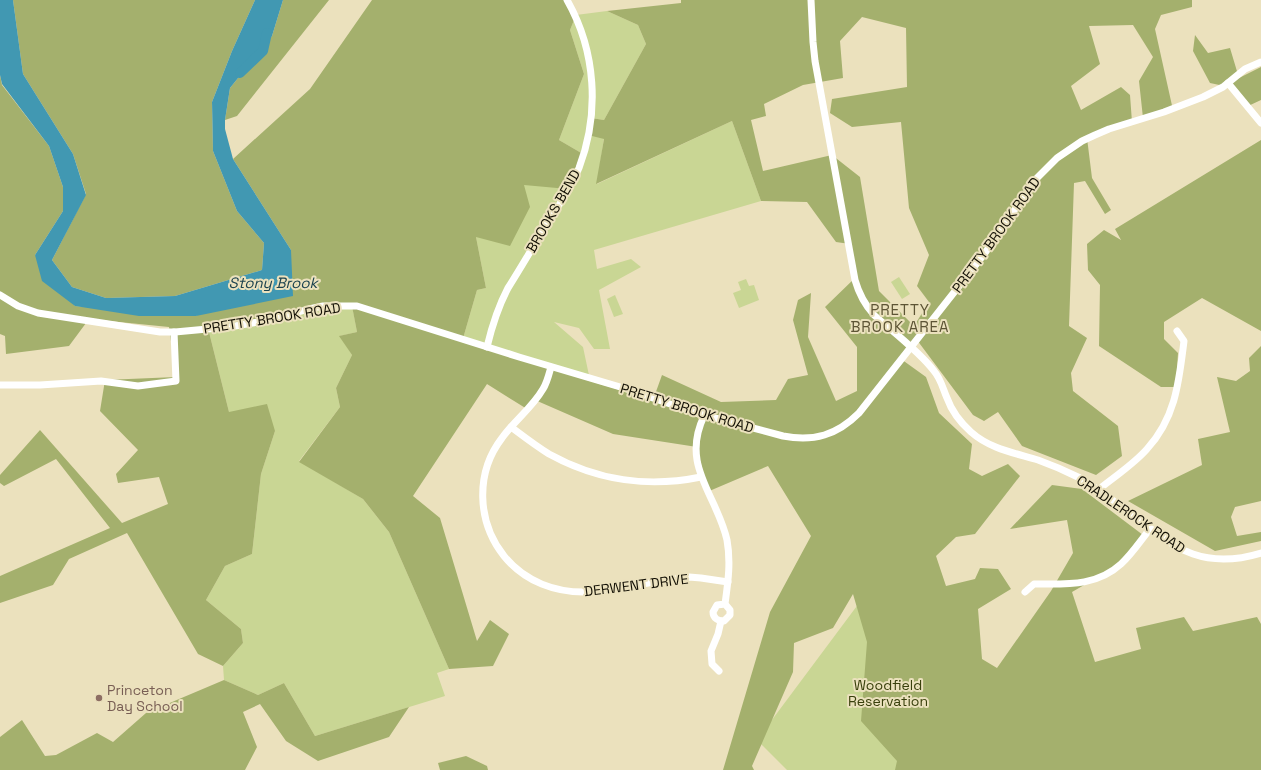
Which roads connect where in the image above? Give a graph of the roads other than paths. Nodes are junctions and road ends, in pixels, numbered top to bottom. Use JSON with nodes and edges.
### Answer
{"nodes":[{"id":1,"x":567,"y":0,"type":"edge"},
{"id":2,"x":812,"y":0,"type":"edge"},
{"id":3,"x":1261,"y":62,"type":"edge"},
{"id":4,"x":1228,"y":83,"type":"junction"},
{"id":5,"x":1261,"y":124,"type":"edge"},
{"id":6,"x":0,"y":296,"type":"edge"},
{"id":7,"x":1177,"y":331,"type":"dead end"},
{"id":8,"x":174,"y":332,"type":"junction"},
{"id":9,"x":487,"y":347,"type":"junction"},
{"id":10,"x":911,"y":348,"type":"junction"},
{"id":11,"x":551,"y":367,"type":"junction"},
{"id":12,"x":0,"y":385,"type":"edge"},
{"id":13,"x":704,"y":416,"type":"junction"},
{"id":14,"x":511,"y":427,"type":"junction"},
{"id":15,"x":701,"y":477,"type":"junction"},
{"id":16,"x":1098,"y":490,"type":"junction"},
{"id":17,"x":1150,"y":528,"type":"junction"},
{"id":18,"x":1261,"y":553,"type":"edge"},
{"id":19,"x":728,"y":582,"type":"junction"},
{"id":20,"x":1025,"y":592,"type":"dead end"},
{"id":21,"x":725,"y":604,"type":"junction"},
{"id":22,"x":721,"y":621,"type":"junction"},
{"id":23,"x":719,"y":671,"type":"dead end"}],
"edges":[{"from":1,"to":9,"type":"street","name":"BROOKS BEND"},
{"from":2,"to":10,"type":"street"},
{"from":3,"to":4,"type":"street","name":"PRETTY BROOK ROAD"},
{"from":4,"to":5,"type":"street"},
{"from":4,"to":10,"type":"street","name":"PRETTY BROOK ROAD"},
{"from":6,"to":8,"type":"street","name":"PRETTY BROOK ROAD"},
{"from":7,"to":16,"type":"street"},
{"from":8,"to":9,"type":"street","name":"PRETTY BROOK ROAD"},
{"from":8,"to":12,"type":"street"},
{"from":9,"to":11,"type":"street","name":"PRETTY BROOK ROAD"},
{"from":10,"to":13,"type":"street","name":"PRETTY BROOK ROAD"},
{"from":10,"to":16,"type":"street","name":"CRADLEROCK ROAD"},
{"from":11,"to":13,"type":"street","name":"PRETTY BROOK ROAD"},
{"from":11,"to":14,"type":"street","name":"DERWENT DRIVE"},
{"from":13,"to":15,"type":"street"},
{"from":14,"to":15,"type":"street"},
{"from":14,"to":19,"type":"street","name":"DERWENT DRIVE"},
{"from":15,"to":19,"type":"street"},
{"from":16,"to":17,"type":"street","name":"CRADLEROCK ROAD"},
{"from":17,"to":18,"type":"street","name":"CRADLEROCK ROAD"},
{"from":17,"to":20,"type":"street"},
{"from":19,"to":21,"type":"street"},
{"from":21,"to":22,"type":"street"},
{"from":21,"to":22,"type":"street"},
{"from":22,"to":23,"type":"street"}]}
